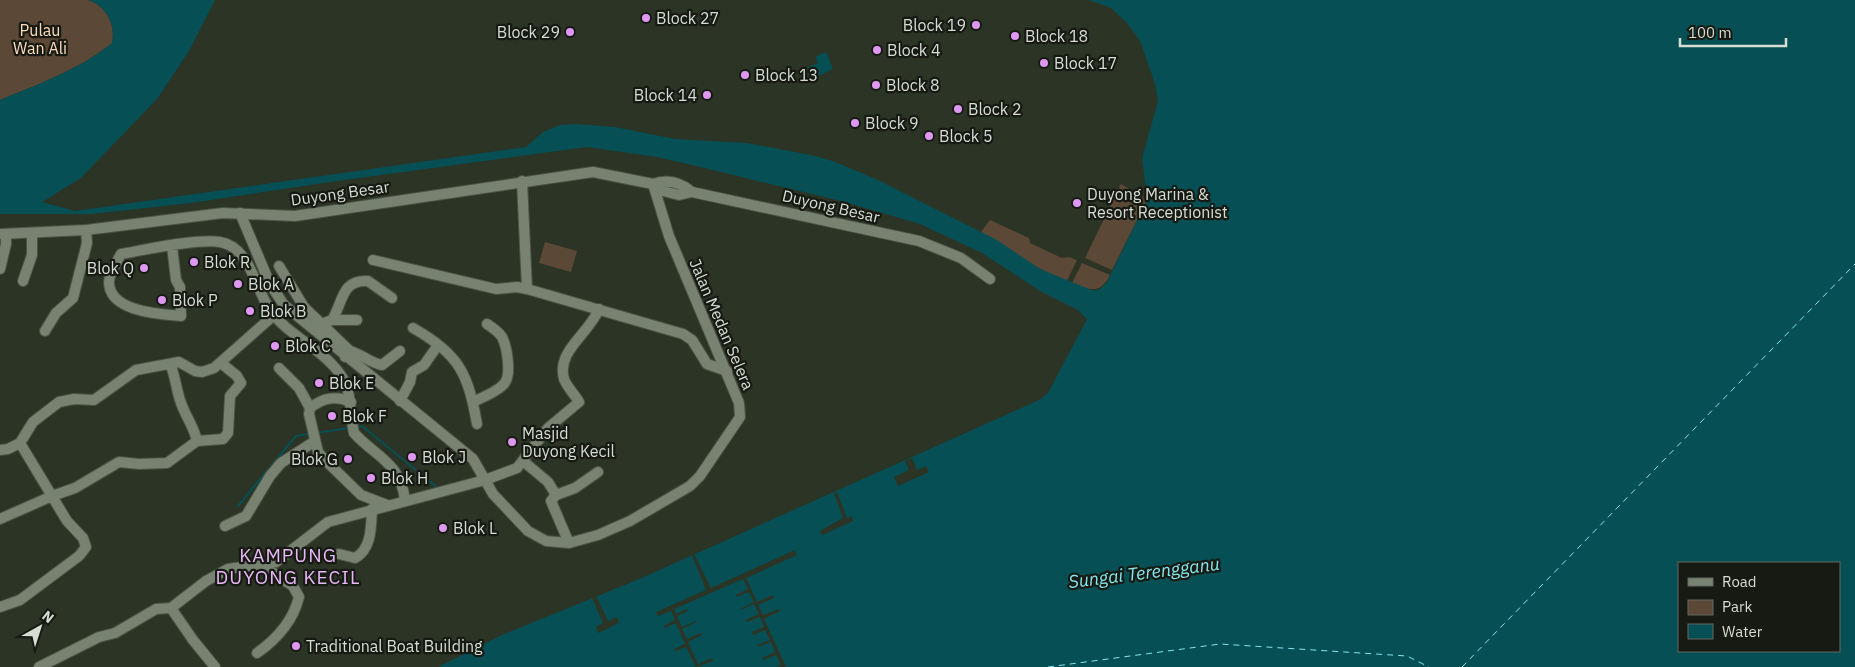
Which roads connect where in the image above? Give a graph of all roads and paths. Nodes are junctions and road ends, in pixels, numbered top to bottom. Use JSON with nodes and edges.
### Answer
{"nodes":[{"id":1,"x":522,"y":181,"type":"junction"},
{"id":2,"x":653,"y":184,"type":"junction"},
{"id":3,"x":240,"y":213,"type":"junction"},
{"id":4,"x":86,"y":230,"type":"junction"},
{"id":5,"x":32,"y":233,"type":"junction"},
{"id":6,"x":3,"y":234,"type":"edge"},
{"id":7,"x":172,"y":246,"type":"junction"},
{"id":8,"x":373,"y":260,"type":"dead end"},
{"id":9,"x":262,"y":266,"type":"junction"},
{"id":10,"x":279,"y":266,"type":"dead end"},
{"id":11,"x":0,"y":268,"type":"edge"},
{"id":12,"x":250,"y":271,"type":"junction"},
{"id":13,"x":990,"y":279,"type":"dead end"},
{"id":14,"x":23,"y":281,"type":"dead end"},
{"id":15,"x":527,"y":289,"type":"junction"},
{"id":16,"x":392,"y":298,"type":"dead end"},
{"id":17,"x":599,"y":309,"type":"junction"},
{"id":18,"x":274,"y":315,"type":"junction"},
{"id":19,"x":332,"y":320,"type":"junction"},
{"id":20,"x":357,"y":320,"type":"dead end"},
{"id":21,"x":320,"y":324,"type":"junction"},
{"id":22,"x":487,"y":324,"type":"dead end"},
{"id":23,"x":310,"y":328,"type":"junction"},
{"id":24,"x":413,"y":328,"type":"dead end"},
{"id":25,"x":45,"y":331,"type":"dead end"},
{"id":26,"x":438,"y":345,"type":"junction"},
{"id":27,"x":400,"y":351,"type":"dead end"},
{"id":28,"x":347,"y":354,"type":"junction"},
{"id":29,"x":221,"y":363,"type":"junction"},
{"id":30,"x":170,"y":364,"type":"junction"},
{"id":31,"x":280,"y":368,"type":"dead end"},
{"id":32,"x":726,"y":372,"type":"junction"},
{"id":33,"x":400,"y":401,"type":"junction"},
{"id":34,"x":351,"y":402,"type":"junction"},
{"id":35,"x":473,"y":402,"type":"junction"},
{"id":36,"x":310,"y":408,"type":"junction"},
{"id":37,"x":477,"y":424,"type":"dead end"},
{"id":38,"x":314,"y":437,"type":"junction"},
{"id":39,"x":197,"y":441,"type":"junction"},
{"id":40,"x":20,"y":443,"type":"junction"},
{"id":41,"x":0,"y":450,"type":"edge"},
{"id":42,"x":523,"y":461,"type":"junction"},
{"id":43,"x":598,"y":472,"type":"dead end"},
{"id":44,"x":485,"y":480,"type":"junction"},
{"id":45,"x":556,"y":495,"type":"junction"},
{"id":46,"x":52,"y":496,"type":"junction"},
{"id":47,"x":405,"y":500,"type":"junction"},
{"id":48,"x":387,"y":505,"type":"junction"},
{"id":49,"x":372,"y":509,"type":"junction"},
{"id":50,"x":0,"y":519,"type":"edge"},
{"id":51,"x":225,"y":526,"type":"dead end"},
{"id":52,"x":569,"y":543,"type":"junction"},
{"id":53,"x":340,"y":554,"type":"dead end"},
{"id":54,"x":264,"y":566,"type":"junction"},
{"id":55,"x":0,"y":606,"type":"edge"},
{"id":56,"x":171,"y":608,"type":"junction"},
{"id":57,"x":257,"y":653,"type":"dead end"},
{"id":58,"x":39,"y":667,"type":"edge"},
{"id":59,"x":215,"y":667,"type":"edge"}],
"edges":[{"from":1,"to":2,"type":"street","name":"Duyong Besar"},
{"from":1,"to":3,"type":"street","name":"Duyong Besar"},
{"from":1,"to":15,"type":"street"},
{"from":2,"to":13,"type":"street","name":"Duyong Besar"},
{"from":2,"to":32,"type":"street","name":"Jalan Medan Selera"},
{"from":3,"to":4,"type":"street","name":"Duyong Besar"},
{"from":3,"to":9,"type":"street"},
{"from":4,"to":5,"type":"street","name":"Duyong Besar"},
{"from":4,"to":25,"type":"street"},
{"from":5,"to":6,"type":"street","name":"Duyong Besar"},
{"from":5,"to":14,"type":"street"},
{"from":6,"to":11,"type":"street"},
{"from":7,"to":7,"type":"street"},
{"from":7,"to":12,"type":"street"},
{"from":8,"to":15,"type":"street"},
{"from":9,"to":12,"type":"street"},
{"from":9,"to":23,"type":"street"},
{"from":10,"to":21,"type":"street"},
{"from":12,"to":18,"type":"street"},
{"from":15,"to":17,"type":"street"},
{"from":16,"to":19,"type":"street"},
{"from":17,"to":32,"type":"street"},
{"from":17,"to":42,"type":"street"},
{"from":18,"to":29,"type":"street"},
{"from":18,"to":34,"type":"street"},
{"from":19,"to":20,"type":"street"},
{"from":19,"to":21,"type":"street"},
{"from":21,"to":23,"type":"street"},
{"from":21,"to":28,"type":"street"},
{"from":22,"to":35,"type":"street"},
{"from":23,"to":28,"type":"street"},
{"from":24,"to":26,"type":"street"},
{"from":26,"to":33,"type":"street"},
{"from":26,"to":35,"type":"street"},
{"from":27,"to":28,"type":"street"},
{"from":28,"to":33,"type":"street","name":"Jalan Medan Selera"},
{"from":29,"to":30,"type":"street"},
{"from":29,"to":39,"type":"street"},
{"from":30,"to":39,"type":"street"},
{"from":30,"to":40,"type":"street"},
{"from":31,"to":36,"type":"street"},
{"from":32,"to":52,"type":"street","name":"Jalan Medan Selera"},
{"from":33,"to":44,"type":"street","name":"Jalan Medan Selera"},
{"from":34,"to":36,"type":"street"},
{"from":34,"to":47,"type":"street"},
{"from":35,"to":37,"type":"street"},
{"from":36,"to":38,"type":"street"},
{"from":38,"to":48,"type":"street"},
{"from":38,"to":51,"type":"street"},
{"from":39,"to":46,"type":"street"},
{"from":40,"to":41,"type":"street"},
{"from":40,"to":46,"type":"street"},
{"from":42,"to":44,"type":"street"},
{"from":42,"to":45,"type":"street"},
{"from":43,"to":45,"type":"street"},
{"from":44,"to":47,"type":"street"},
{"from":44,"to":52,"type":"street","name":"Jalan Medan Selera"},
{"from":45,"to":52,"type":"street"},
{"from":46,"to":50,"type":"street"},
{"from":46,"to":55,"type":"street"},
{"from":47,"to":48,"type":"street"},
{"from":48,"to":49,"type":"street"},
{"from":49,"to":53,"type":"street"},
{"from":49,"to":54,"type":"street"},
{"from":54,"to":56,"type":"street"},
{"from":54,"to":57,"type":"street"},
{"from":56,"to":58,"type":"street"},
{"from":56,"to":59,"type":"street"}]}
